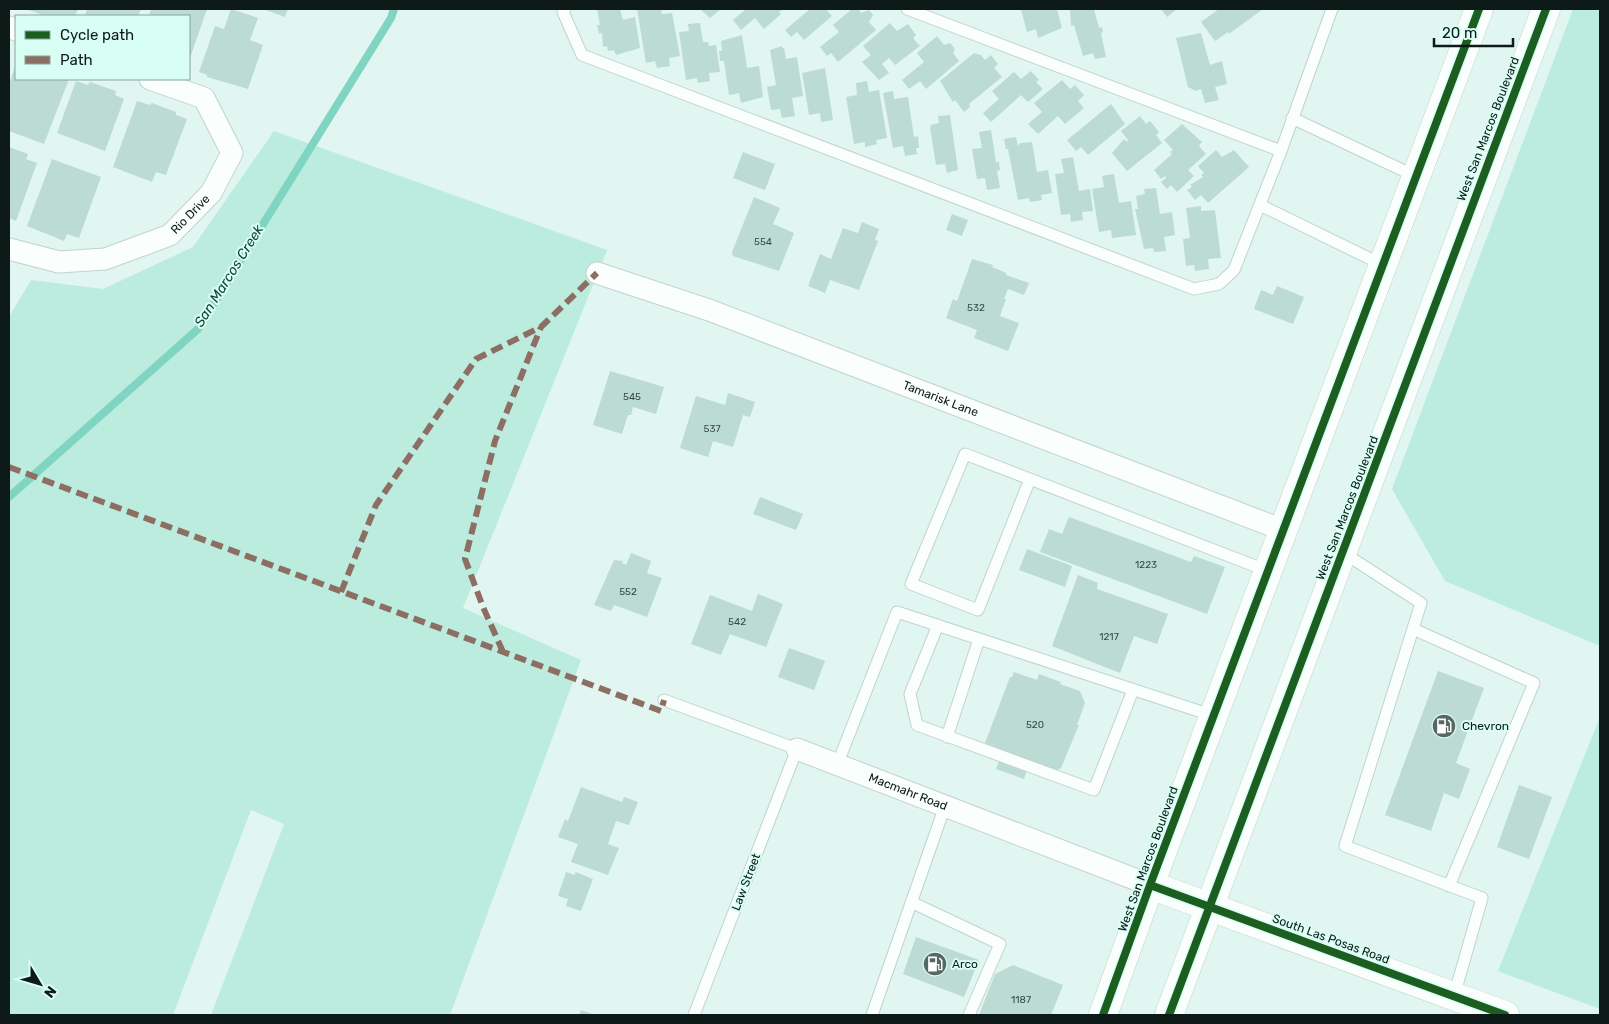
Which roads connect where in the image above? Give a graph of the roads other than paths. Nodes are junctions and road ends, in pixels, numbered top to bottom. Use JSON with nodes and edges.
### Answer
{"nodes":[{"id":1,"x":564,"y":9,"type":"edge"},
{"id":2,"x":907,"y":9,"type":"edge"},
{"id":3,"x":1332,"y":9,"type":"edge"},
{"id":4,"x":1479,"y":9,"type":"edge"},
{"id":5,"x":1546,"y":9,"type":"edge"},
{"id":6,"x":153,"y":80,"type":"edge"},
{"id":7,"x":1292,"y":118,"type":"junction"},
{"id":8,"x":1281,"y":151,"type":"junction"},
{"id":9,"x":1415,"y":176,"type":"junction"},
{"id":10,"x":1260,"y":205,"type":"junction"},
{"id":11,"x":9,"y":249,"type":"edge"},
{"id":12,"x":1384,"y":265,"type":"junction"},
{"id":13,"x":597,"y":272,"type":"dead end"},
{"id":14,"x":1030,"y":479,"type":"junction"},
{"id":15,"x":1283,"y":530,"type":"junction"},
{"id":16,"x":1342,"y":552,"type":"junction"},
{"id":17,"x":1268,"y":572,"type":"junction"},
{"id":18,"x":938,"y":625,"type":"junction"},
{"id":19,"x":1413,"y":629,"type":"junction"},
{"id":20,"x":979,"y":639,"type":"junction"},
{"id":21,"x":1133,"y":690,"type":"junction"},
{"id":22,"x":664,"y":700,"type":"dead end"},
{"id":23,"x":1214,"y":716,"type":"junction"},
{"id":24,"x":947,"y":737,"type":"junction"},
{"id":25,"x":797,"y":750,"type":"junction"},
{"id":26,"x":837,"y":765,"type":"junction"},
{"id":27,"x":945,"y":806,"type":"junction"},
{"id":28,"x":1150,"y":885,"type":"junction"},
{"id":29,"x":1449,"y":886,"type":"junction"},
{"id":30,"x":911,"y":902,"type":"junction"},
{"id":31,"x":1209,"y":907,"type":"junction"},
{"id":32,"x":1454,"y":997,"type":"junction"},
{"id":33,"x":694,"y":1015,"type":"edge"},
{"id":34,"x":872,"y":1015,"type":"edge"},
{"id":35,"x":969,"y":1015,"type":"edge"},
{"id":36,"x":1103,"y":1015,"type":"edge"},
{"id":37,"x":1169,"y":1015,"type":"edge"},
{"id":38,"x":1505,"y":1015,"type":"edge"}],
"edges":[{"from":1,"to":10,"type":"lane"},
{"from":2,"to":8,"type":"lane"},
{"from":3,"to":7,"type":"lane"},
{"from":4,"to":9,"type":"main road","name":"West San Marcos Boulevard"},
{"from":5,"to":16,"type":"main road","name":"West San Marcos Boulevard"},
{"from":6,"to":11,"type":"street","name":"Rio Drive"},
{"from":7,"to":8,"type":"lane"},
{"from":7,"to":9,"type":"lane"},
{"from":8,"to":10,"type":"lane"},
{"from":9,"to":12,"type":"main road","name":"West San Marcos Boulevard"},
{"from":10,"to":12,"type":"lane"},
{"from":12,"to":15,"type":"main road","name":"West San Marcos Boulevard"},
{"from":13,"to":15,"type":"street","name":"Tamarisk Lane"},
{"from":14,"to":14,"type":"lane"},
{"from":14,"to":17,"type":"lane"},
{"from":15,"to":17,"type":"main road","name":"West San Marcos Boulevard"},
{"from":16,"to":19,"type":"lane"},
{"from":16,"to":31,"type":"main road","name":"West San Marcos Boulevard"},
{"from":17,"to":23,"type":"main road","name":"West San Marcos Boulevard"},
{"from":18,"to":20,"type":"lane"},
{"from":18,"to":24,"type":"lane"},
{"from":18,"to":26,"type":"lane"},
{"from":19,"to":29,"type":"lane"},
{"from":19,"to":29,"type":"lane"},
{"from":20,"to":21,"type":"lane"},
{"from":20,"to":24,"type":"lane"},
{"from":21,"to":23,"type":"lane"},
{"from":21,"to":24,"type":"lane"},
{"from":22,"to":25,"type":"lane","name":"Macmahr Road"},
{"from":23,"to":28,"type":"main road","name":"West San Marcos Boulevard"},
{"from":25,"to":26,"type":"street","name":"Macmahr Road"},
{"from":25,"to":33,"type":"lane","name":"Law Street"},
{"from":26,"to":27,"type":"street","name":"Macmahr Road"},
{"from":27,"to":28,"type":"street","name":"Macmahr Road"},
{"from":27,"to":30,"type":"lane"},
{"from":28,"to":31,"type":"main road","name":"South Las Posas Road"},
{"from":28,"to":36,"type":"main road","name":"West San Marcos Boulevard"},
{"from":29,"to":32,"type":"lane"},
{"from":30,"to":34,"type":"lane"},
{"from":30,"to":35,"type":"lane"},
{"from":31,"to":32,"type":"main road","name":"South Las Posas Road"},
{"from":31,"to":37,"type":"main road","name":"West San Marcos Boulevard"},
{"from":32,"to":38,"type":"main road","name":"South Las Posas Road"}]}
